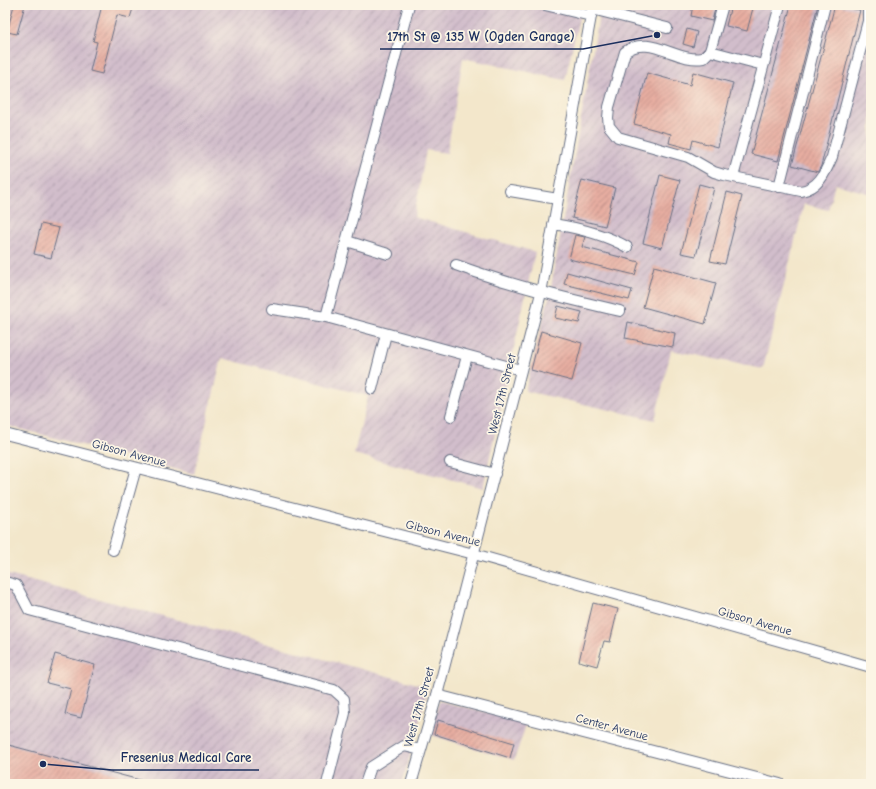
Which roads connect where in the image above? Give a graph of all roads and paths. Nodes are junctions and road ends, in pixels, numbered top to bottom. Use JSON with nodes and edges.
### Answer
{"nodes":[{"id":1,"x":409,"y":5,"type":"edge"},
{"id":2,"x":545,"y":5,"type":"edge"},
{"id":3,"x":723,"y":5,"type":"edge"},
{"id":4,"x":780,"y":5,"type":"edge"},
{"id":5,"x":825,"y":5,"type":"edge"},
{"id":6,"x":868,"y":5,"type":"edge"},
{"id":7,"x":592,"y":10,"type":"edge"},
{"id":8,"x":667,"y":28,"type":"dead end"},
{"id":9,"x":710,"y":51,"type":"junction"},
{"id":10,"x":763,"y":65,"type":"junction"},
{"id":11,"x":733,"y":177,"type":"junction"},
{"id":12,"x":780,"y":187,"type":"junction"},
{"id":13,"x":510,"y":191,"type":"dead end"},
{"id":14,"x":558,"y":199,"type":"junction"},
{"id":15,"x":553,"y":224,"type":"junction"},
{"id":16,"x":347,"y":241,"type":"junction"},
{"id":17,"x":627,"y":247,"type":"dead end"},
{"id":18,"x":388,"y":254,"type":"dead end"},
{"id":19,"x":456,"y":265,"type":"dead end"},
{"id":20,"x":541,"y":293,"type":"junction"},
{"id":21,"x":272,"y":309,"type":"dead end"},
{"id":22,"x":620,"y":311,"type":"dead end"},
{"id":23,"x":326,"y":317,"type":"junction"},
{"id":24,"x":386,"y":334,"type":"junction"},
{"id":25,"x":467,"y":356,"type":"junction"},
{"id":26,"x":521,"y":370,"type":"junction"},
{"id":27,"x":372,"y":389,"type":"dead end"},
{"id":28,"x":451,"y":416,"type":"dead end"},
{"id":29,"x":5,"y":434,"type":"edge"},
{"id":30,"x":450,"y":462,"type":"dead end"},
{"id":31,"x":136,"y":468,"type":"junction"},
{"id":32,"x":495,"y":474,"type":"junction"},
{"id":33,"x":113,"y":550,"type":"dead end"},
{"id":34,"x":474,"y":554,"type":"junction"},
{"id":35,"x":5,"y":582,"type":"edge"},
{"id":36,"x":871,"y":667,"type":"edge"},
{"id":37,"x":437,"y":695,"type":"junction"},
{"id":38,"x":421,"y":750,"type":"junction"},
{"id":39,"x":327,"y":784,"type":"edge"},
{"id":40,"x":365,"y":784,"type":"edge"},
{"id":41,"x":411,"y":784,"type":"edge"},
{"id":42,"x":780,"y":784,"type":"edge"}],
"edges":[{"from":1,"to":16,"type":"street"},
{"from":2,"to":7,"type":"street"},
{"from":3,"to":9,"type":"street"},
{"from":4,"to":10,"type":"street"},
{"from":5,"to":12,"type":"street"},
{"from":6,"to":12,"type":"street"},
{"from":7,"to":8,"type":"street"},
{"from":7,"to":14,"type":"street","name":"West 17th Street"},
{"from":9,"to":10,"type":"street"},
{"from":9,"to":11,"type":"street"},
{"from":10,"to":11,"type":"street"},
{"from":11,"to":12,"type":"street"},
{"from":13,"to":14,"type":"street"},
{"from":14,"to":15,"type":"street","name":"West 17th Street"},
{"from":15,"to":17,"type":"street"},
{"from":15,"to":20,"type":"street","name":"West 17th Street"},
{"from":16,"to":18,"type":"street"},
{"from":16,"to":23,"type":"street"},
{"from":19,"to":20,"type":"street"},
{"from":20,"to":22,"type":"street"},
{"from":20,"to":26,"type":"street","name":"West 17th Street"},
{"from":21,"to":23,"type":"street"},
{"from":23,"to":24,"type":"street"},
{"from":24,"to":25,"type":"street"},
{"from":24,"to":27,"type":"street"},
{"from":25,"to":26,"type":"street"},
{"from":25,"to":28,"type":"street"},
{"from":26,"to":32,"type":"street","name":"West 17th Street"},
{"from":29,"to":31,"type":"street","name":"Gibson Avenue"},
{"from":30,"to":32,"type":"street"},
{"from":31,"to":33,"type":"street"},
{"from":31,"to":34,"type":"street","name":"Gibson Avenue"},
{"from":32,"to":34,"type":"street","name":"West 17th Street"},
{"from":34,"to":36,"type":"street","name":"Gibson Avenue"},
{"from":34,"to":37,"type":"street","name":"West 17th Street"},
{"from":35,"to":39,"type":"street"},
{"from":37,"to":38,"type":"street","name":"West 17th Street"},
{"from":37,"to":42,"type":"street","name":"Center Avenue"},
{"from":38,"to":40,"type":"street"},
{"from":38,"to":41,"type":"street","name":"West 17th Street"}]}
